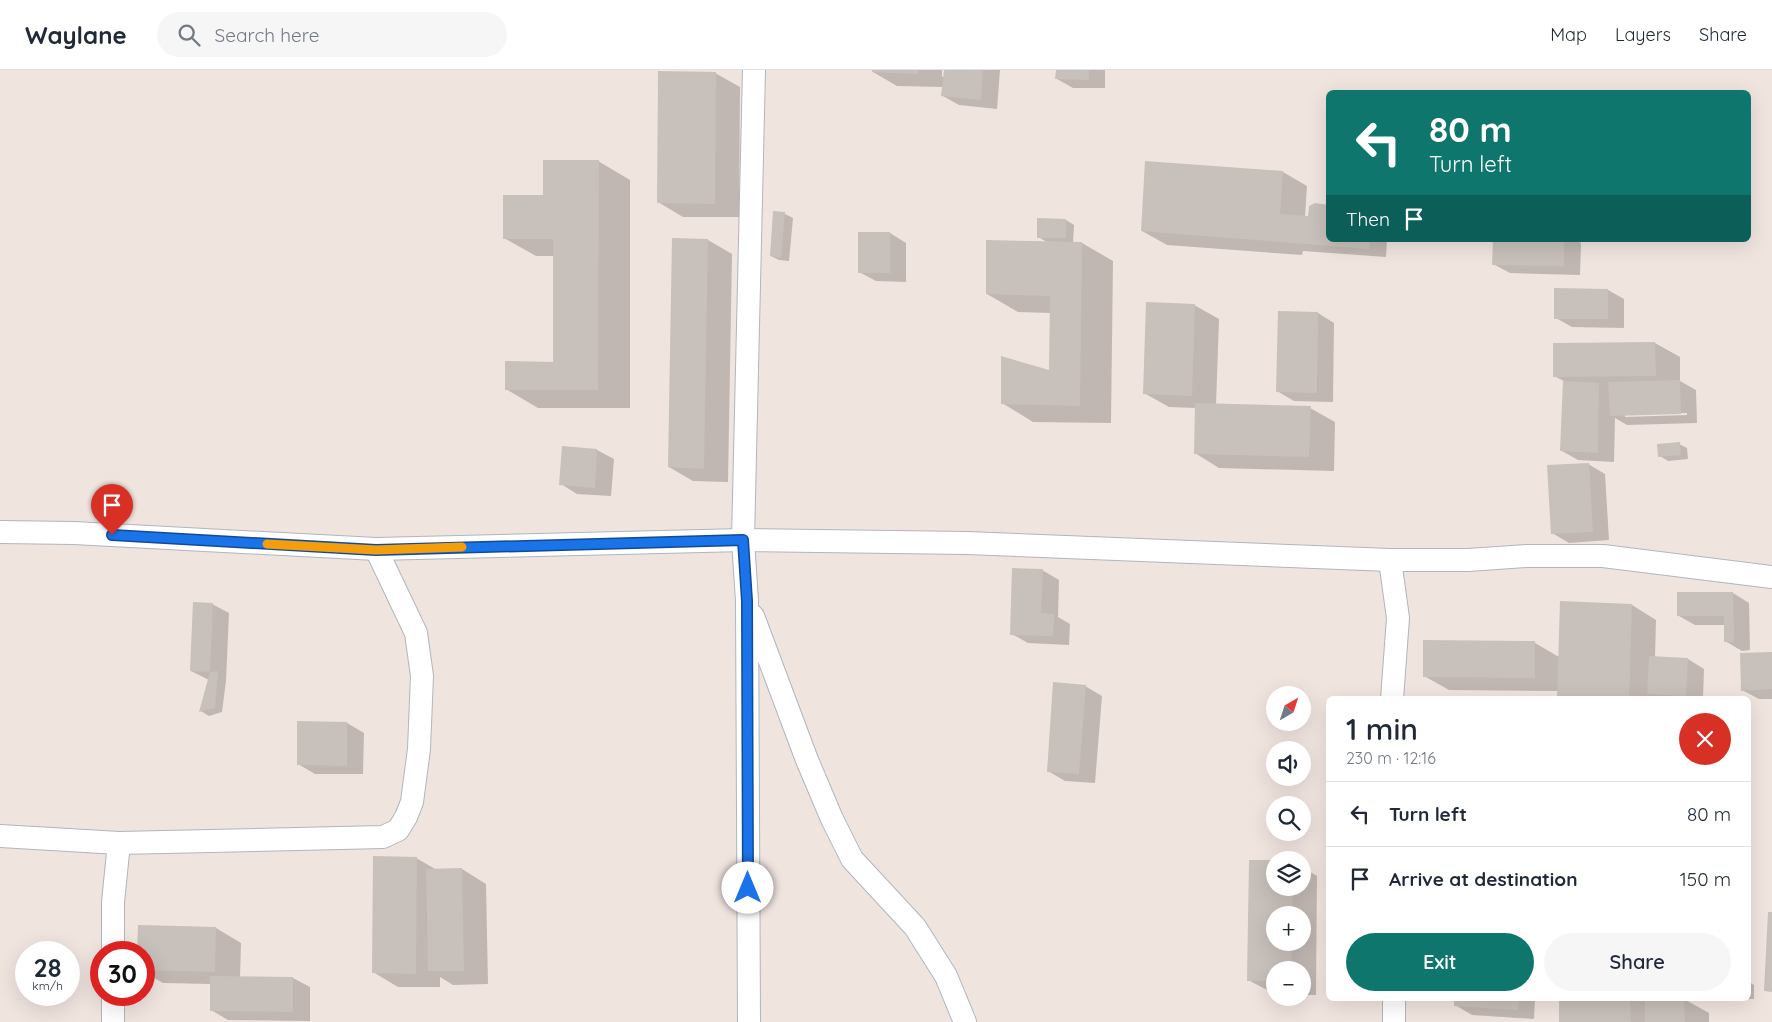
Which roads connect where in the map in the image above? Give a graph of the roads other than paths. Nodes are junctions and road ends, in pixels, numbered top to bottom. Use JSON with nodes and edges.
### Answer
{"nodes":[{"id":1,"x":754,"y":70,"type":"edge"},
{"id":2,"x":0,"y":532,"type":"edge"},
{"id":3,"x":743,"y":540,"type":"junction"},
{"id":4,"x":376,"y":550,"type":"junction"},
{"id":5,"x":1390,"y":560,"type":"junction"},
{"id":6,"x":1772,"y":577,"type":"edge"},
{"id":7,"x":747,"y":601,"type":"junction"},
{"id":8,"x":1392,"y":696,"type":"edge"},
{"id":9,"x":0,"y":836,"type":"edge"},
{"id":10,"x":118,"y":843,"type":"junction"},
{"id":11,"x":113,"y":941,"type":"edge"},
{"id":12,"x":1394,"y":1001,"type":"edge"},
{"id":13,"x":113,"y":1006,"type":"edge"},
{"id":14,"x":113,"y":1022,"type":"edge"},
{"id":15,"x":749,"y":1022,"type":"edge"},
{"id":16,"x":965,"y":1022,"type":"edge"},
{"id":17,"x":1394,"y":1022,"type":"edge"}],
"edges":[{"from":1,"to":3,"type":"street"},
{"from":2,"to":4,"type":"street"},
{"from":3,"to":4,"type":"street"},
{"from":3,"to":5,"type":"street"},
{"from":3,"to":7,"type":"street"},
{"from":4,"to":10,"type":"street"},
{"from":5,"to":6,"type":"street"},
{"from":5,"to":8,"type":"street"},
{"from":7,"to":15,"type":"street"},
{"from":7,"to":16,"type":"street"},
{"from":9,"to":10,"type":"street"},
{"from":10,"to":11,"type":"street"},
{"from":12,"to":17,"type":"street"},
{"from":13,"to":14,"type":"street"}]}
